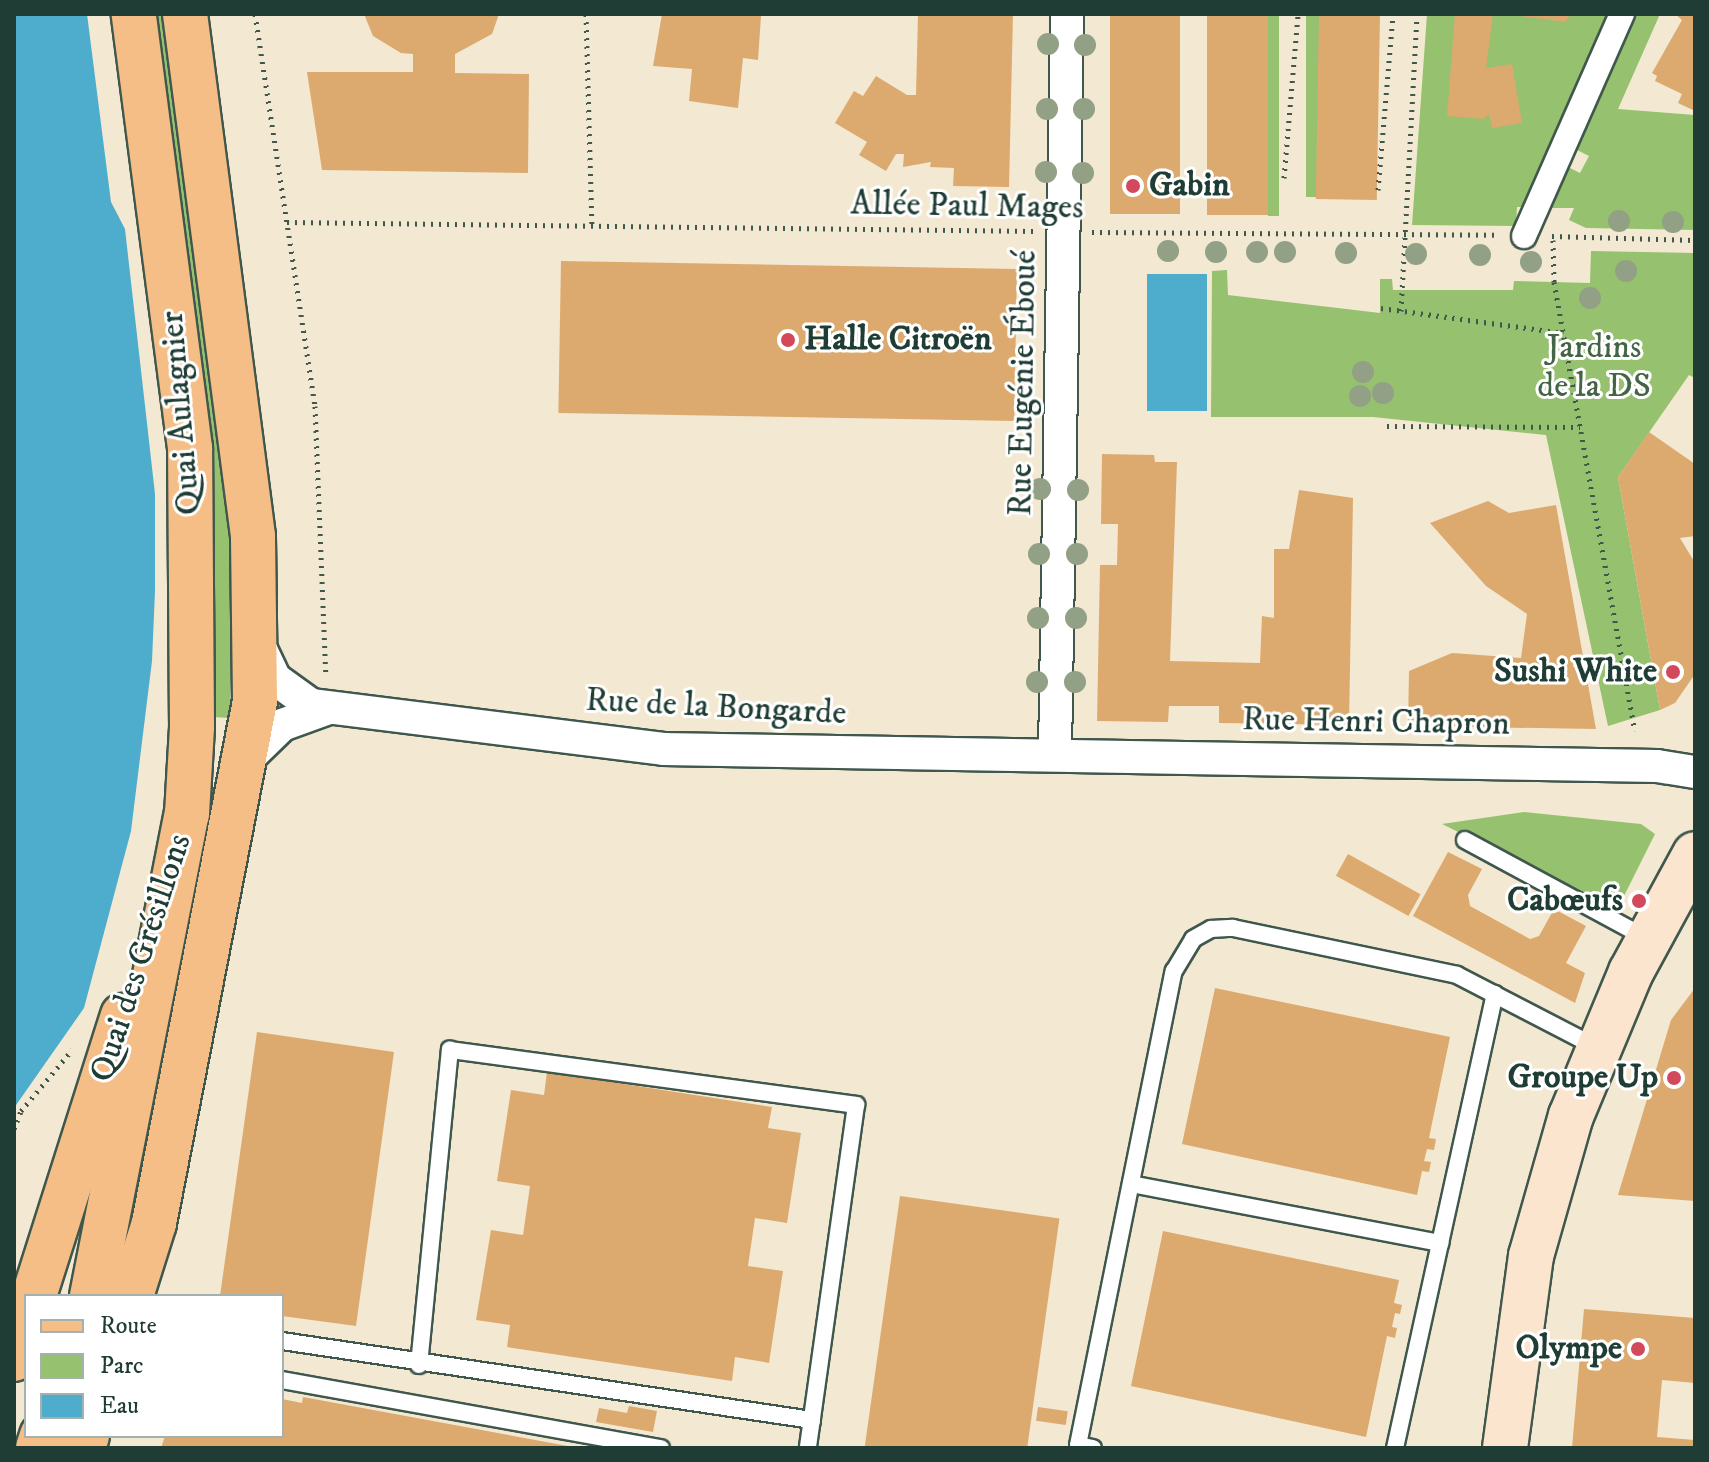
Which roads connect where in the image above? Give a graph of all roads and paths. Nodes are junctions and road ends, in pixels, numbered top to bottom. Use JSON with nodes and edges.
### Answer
{"nodes":[{"id":1,"x":134,"y":14,"type":"edge"},
{"id":2,"x":185,"y":14,"type":"edge"},
{"id":3,"x":255,"y":14,"type":"edge"},
{"id":4,"x":586,"y":14,"type":"edge"},
{"id":5,"x":1067,"y":14,"type":"edge"},
{"id":6,"x":1298,"y":14,"type":"edge"},
{"id":7,"x":1393,"y":14,"type":"edge"},
{"id":8,"x":1417,"y":14,"type":"edge"},
{"id":9,"x":1622,"y":14,"type":"edge"},
{"id":10,"x":1284,"y":178,"type":"dead end"},
{"id":11,"x":1378,"y":190,"type":"dead end"},
{"id":12,"x":287,"y":222,"type":"junction"},
{"id":13,"x":592,"y":226,"type":"junction"},
{"id":14,"x":1064,"y":231,"type":"junction"},
{"id":15,"x":1402,"y":235,"type":"junction"},
{"id":16,"x":1524,"y":236,"type":"junction"},
{"id":17,"x":1553,"y":236,"type":"junction"},
{"id":18,"x":1695,"y":240,"type":"edge"},
{"id":19,"x":1381,"y":308,"type":"dead end"},
{"id":20,"x":1401,"y":311,"type":"junction"},
{"id":21,"x":1563,"y":333,"type":"junction"},
{"id":22,"x":1387,"y":426,"type":"dead end"},
{"id":23,"x":1580,"y":427,"type":"junction"},
{"id":24,"x":255,"y":630,"type":"junction"},
{"id":25,"x":326,"y":676,"type":"dead end"},
{"id":26,"x":326,"y":709,"type":"junction"},
{"id":27,"x":1635,"y":731,"type":"dead end"},
{"id":28,"x":1055,"y":754,"type":"junction"},
{"id":29,"x":248,"y":758,"type":"junction"},
{"id":30,"x":1690,"y":771,"type":"edge"},
{"id":31,"x":187,"y":814,"type":"junction"},
{"id":32,"x":1465,"y":840,"type":"dead end"},
{"id":33,"x":1695,"y":854,"type":"edge"},
{"id":34,"x":1647,"y":939,"type":"junction"},
{"id":35,"x":211,"y":948,"type":"junction"},
{"id":36,"x":1495,"y":994,"type":"junction"},
{"id":37,"x":1596,"y":1047,"type":"junction"},
{"id":38,"x":1131,"y":1184,"type":"junction"},
{"id":39,"x":1440,"y":1243,"type":"junction"},
{"id":40,"x":35,"y":1294,"type":"edge"},
{"id":41,"x":92,"y":1294,"type":"edge"},
{"id":42,"x":93,"y":1294,"type":"edge"},
{"id":43,"x":132,"y":1294,"type":"edge"},
{"id":44,"x":24,"y":1327,"type":"edge"},
{"id":45,"x":284,"y":1341,"type":"edge"},
{"id":46,"x":14,"y":1359,"type":"edge"},
{"id":47,"x":419,"y":1365,"type":"junction"},
{"id":48,"x":284,"y":1380,"type":"edge"},
{"id":49,"x":812,"y":1420,"type":"junction"},
{"id":50,"x":661,"y":1448,"type":"edge"},
{"id":51,"x":808,"y":1448,"type":"edge"},
{"id":52,"x":1093,"y":1448,"type":"edge"},
{"id":53,"x":1395,"y":1448,"type":"edge"},
{"id":54,"x":1505,"y":1448,"type":"edge"}],
"edges":[{"from":1,"to":31,"type":"main road","name":"Quai Aulagnier"},
{"from":2,"to":24,"type":"main road","name":"Quai Aulagnier"},
{"from":3,"to":12,"type":"path"},
{"from":4,"to":13,"type":"path"},
{"from":5,"to":14,"type":"street","name":"Rue Eugénie Éboué"},
{"from":6,"to":10,"type":"path"},
{"from":7,"to":11,"type":"path"},
{"from":8,"to":15,"type":"path"},
{"from":9,"to":16,"type":"street"},
{"from":12,"to":13,"type":"path","name":"Allée Paul Mages"},
{"from":12,"to":25,"type":"path"},
{"from":13,"to":14,"type":"path","name":"Allée Paul Mages"},
{"from":14,"to":15,"type":"path","name":"Allée Paul Mages"},
{"from":14,"to":28,"type":"street","name":"Rue Eugénie Éboué"},
{"from":15,"to":16,"type":"path","name":"Allée Paul Mages"},
{"from":15,"to":20,"type":"path"},
{"from":16,"to":17,"type":"path","name":"Allée Paul Mages"},
{"from":17,"to":18,"type":"path","name":"Allée Paul Mages"},
{"from":17,"to":21,"type":"path"},
{"from":19,"to":20,"type":"path"},
{"from":20,"to":21,"type":"path"},
{"from":21,"to":23,"type":"path"},
{"from":22,"to":23,"type":"path"},
{"from":23,"to":27,"type":"path"},
{"from":24,"to":26,"type":"street","name":"Rue de la Bongarde"},
{"from":24,"to":29,"type":"main road","name":"Quai Aulagnier"},
{"from":26,"to":28,"type":"street","name":"Rue de la Bongarde"},
{"from":26,"to":29,"type":"street","name":"Rue de la Bongarde"},
{"from":28,"to":30,"type":"street","name":"Rue Henri Chapron"},
{"from":29,"to":35,"type":"main road","name":"Quai Aulagnier"},
{"from":31,"to":40,"type":"main road","name":"Quai des Grésillons"},
{"from":31,"to":41,"type":"main road","name":"Quai des Grésillons"},
{"from":32,"to":34,"type":"lane"},
{"from":33,"to":34,"type":"main road"},
{"from":34,"to":37,"type":"main road"},
{"from":35,"to":42,"type":"main road","name":"Quai des Grésillons"},
{"from":35,"to":43,"type":"main road"},
{"from":36,"to":37,"type":"lane"},
{"from":36,"to":38,"type":"lane"},
{"from":36,"to":39,"type":"lane"},
{"from":37,"to":54,"type":"main road"},
{"from":38,"to":39,"type":"lane"},
{"from":38,"to":52,"type":"lane"},
{"from":39,"to":53,"type":"lane"},
{"from":44,"to":46,"type":"main road"},
{"from":45,"to":47,"type":"lane"},
{"from":47,"to":49,"type":"lane"},
{"from":47,"to":49,"type":"lane"},
{"from":48,"to":50,"type":"lane"},
{"from":49,"to":51,"type":"lane"}]}
